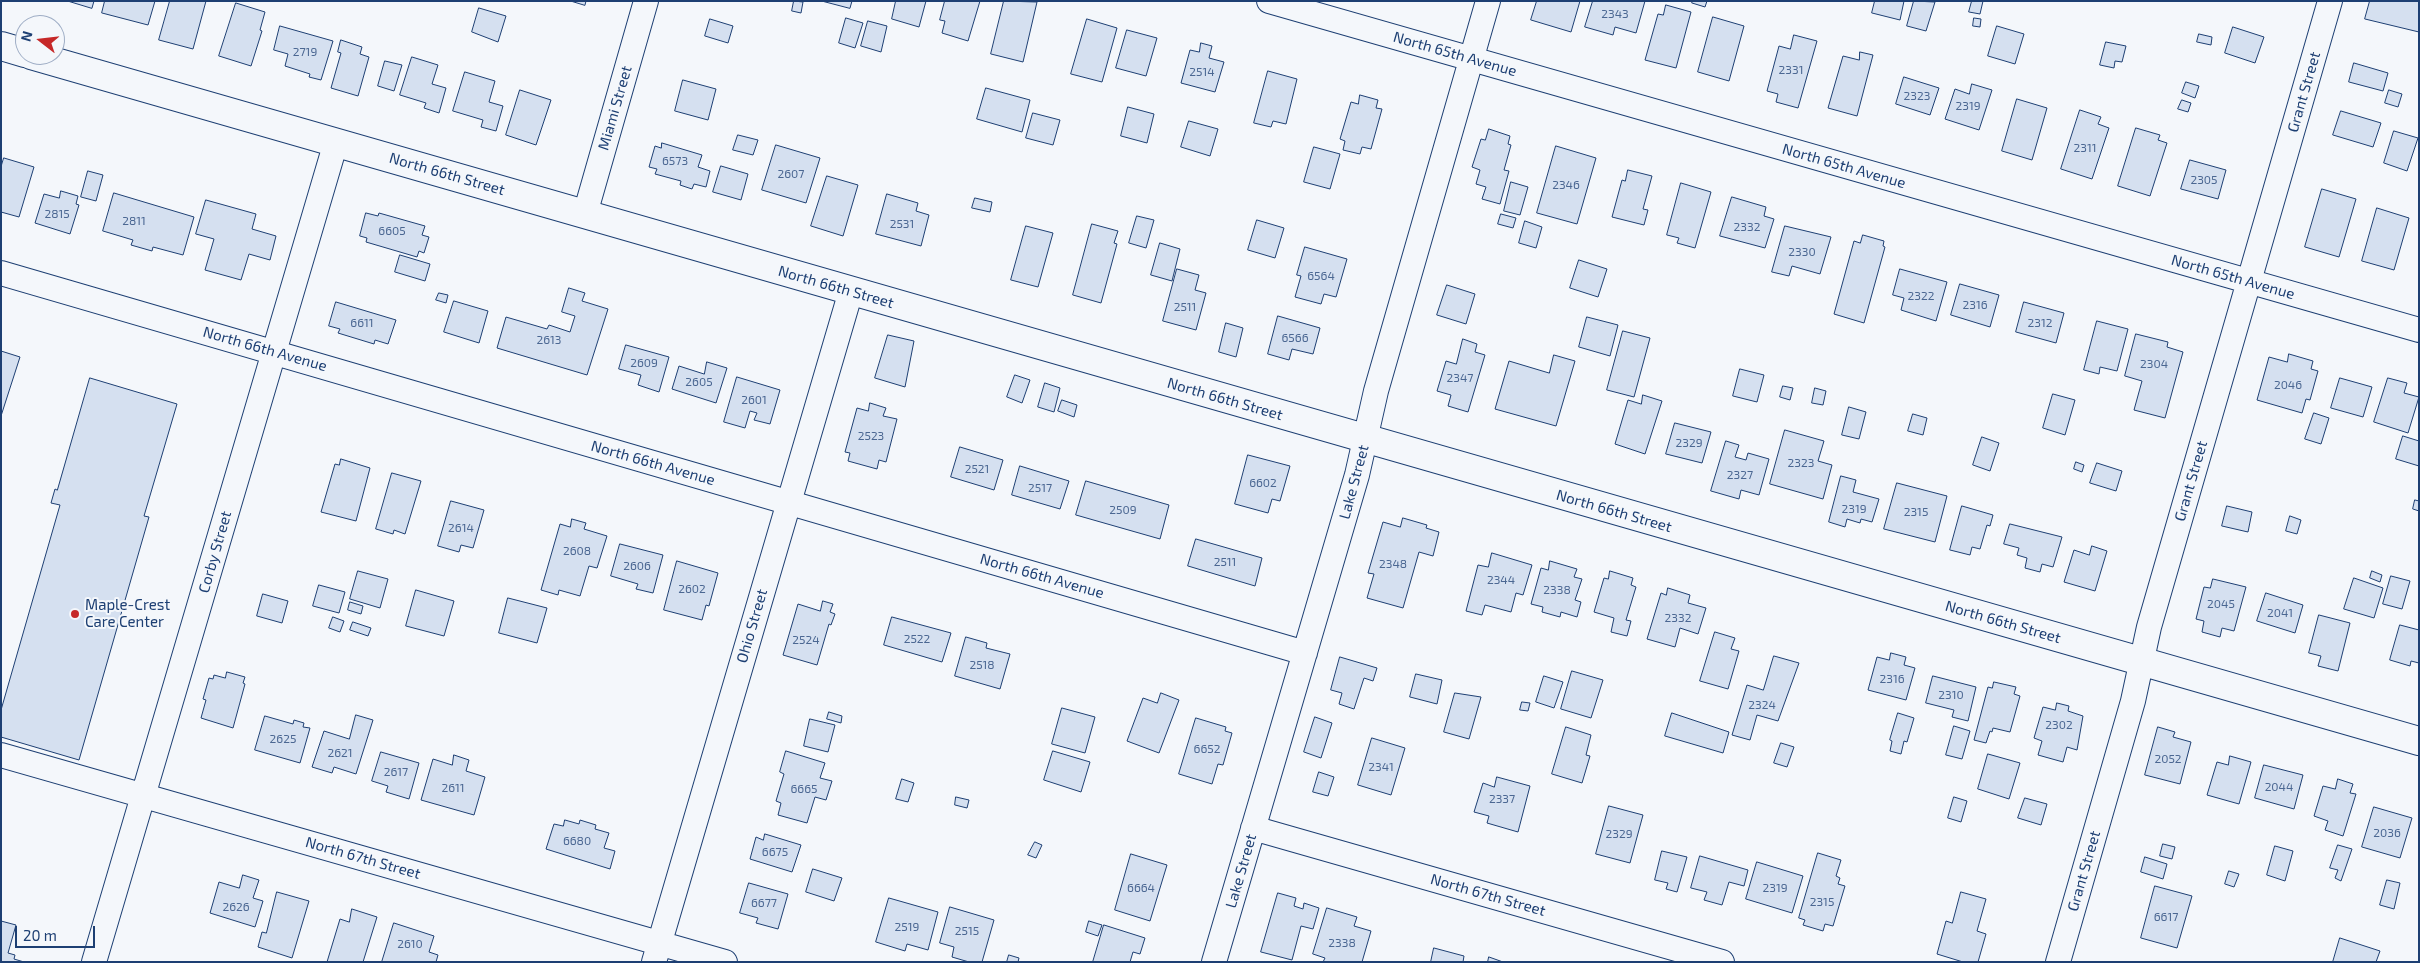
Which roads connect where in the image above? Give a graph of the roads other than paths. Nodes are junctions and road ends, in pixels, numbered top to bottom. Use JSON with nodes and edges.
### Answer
{"nodes":[{"id":1,"x":646,"y":1,"type":"edge"},
{"id":2,"x":1269,"y":1,"type":"edge"},
{"id":3,"x":1488,"y":1,"type":"edge"},
{"id":4,"x":2330,"y":1,"type":"edge"},
{"id":5,"x":1,"y":46,"type":"edge"},
{"id":6,"x":15,"y":50,"type":"edge"},
{"id":7,"x":1471,"y":59,"type":"junction"},
{"id":8,"x":65,"y":65,"type":"edge"},
{"id":9,"x":336,"y":142,"type":"junction"},
{"id":10,"x":585,"y":214,"type":"junction"},
{"id":11,"x":1,"y":273,"type":"edge"},
{"id":12,"x":2249,"y":281,"type":"junction"},
{"id":13,"x":851,"y":291,"type":"junction"},
{"id":14,"x":2419,"y":330,"type":"edge"},
{"id":15,"x":273,"y":352,"type":"junction"},
{"id":16,"x":1365,"y":440,"type":"junction"},
{"id":17,"x":788,"y":502,"type":"junction"},
{"id":18,"x":1305,"y":653,"type":"junction"},
{"id":19,"x":2142,"y":662,"type":"junction"},
{"id":20,"x":2419,"y":741,"type":"edge"},
{"id":21,"x":1,"y":755,"type":"edge"},
{"id":22,"x":144,"y":795,"type":"junction"},
{"id":23,"x":1253,"y":828,"type":"junction"},
{"id":24,"x":657,"y":952,"type":"edge"},
{"id":25,"x":94,"y":962,"type":"edge"},
{"id":26,"x":725,"y":962,"type":"edge"},
{"id":27,"x":1214,"y":962,"type":"edge"},
{"id":28,"x":1722,"y":962,"type":"edge"},
{"id":29,"x":2058,"y":962,"type":"edge"}],
"edges":[{"from":1,"to":10,"type":"street","name":"Miami Street"},
{"from":2,"to":7,"type":"street","name":"North 65th Avenue"},
{"from":3,"to":7,"type":"street","name":"Lake Street"},
{"from":4,"to":12,"type":"street","name":"Grant Street"},
{"from":5,"to":6,"type":"street"},
{"from":7,"to":12,"type":"street","name":"North 65th Avenue"},
{"from":7,"to":16,"type":"street","name":"Lake Street"},
{"from":8,"to":9,"type":"street","name":"North 66th Street"},
{"from":9,"to":10,"type":"street","name":"North 66th Street"},
{"from":9,"to":15,"type":"street","name":"Corby Street"},
{"from":10,"to":13,"type":"street","name":"North 66th Street"},
{"from":11,"to":15,"type":"street","name":"North 66th Avenue"},
{"from":12,"to":14,"type":"street","name":"North 65th Avenue"},
{"from":12,"to":19,"type":"street","name":"Grant Street"},
{"from":13,"to":16,"type":"street","name":"North 66th Street"},
{"from":13,"to":17,"type":"street","name":"Ohio Street"},
{"from":15,"to":17,"type":"street","name":"North 66th Avenue"},
{"from":15,"to":22,"type":"street","name":"Corby Street"},
{"from":16,"to":18,"type":"street","name":"Lake Street"},
{"from":16,"to":19,"type":"street","name":"North 66th Street"},
{"from":17,"to":18,"type":"street","name":"North 66th Avenue"},
{"from":17,"to":24,"type":"street","name":"Ohio Street"},
{"from":18,"to":23,"type":"street","name":"Lake Street"},
{"from":19,"to":20,"type":"street","name":"North 66th Street"},
{"from":19,"to":29,"type":"street","name":"Grant Street"},
{"from":21,"to":22,"type":"street","name":"North 67th Street"},
{"from":22,"to":24,"type":"street","name":"North 67th Street"},
{"from":22,"to":25,"type":"street","name":"Corby Street"},
{"from":23,"to":27,"type":"street","name":"Lake Street"},
{"from":23,"to":28,"type":"street","name":"North 67th Street"},
{"from":24,"to":26,"type":"street","name":"North 67th Street"}]}
